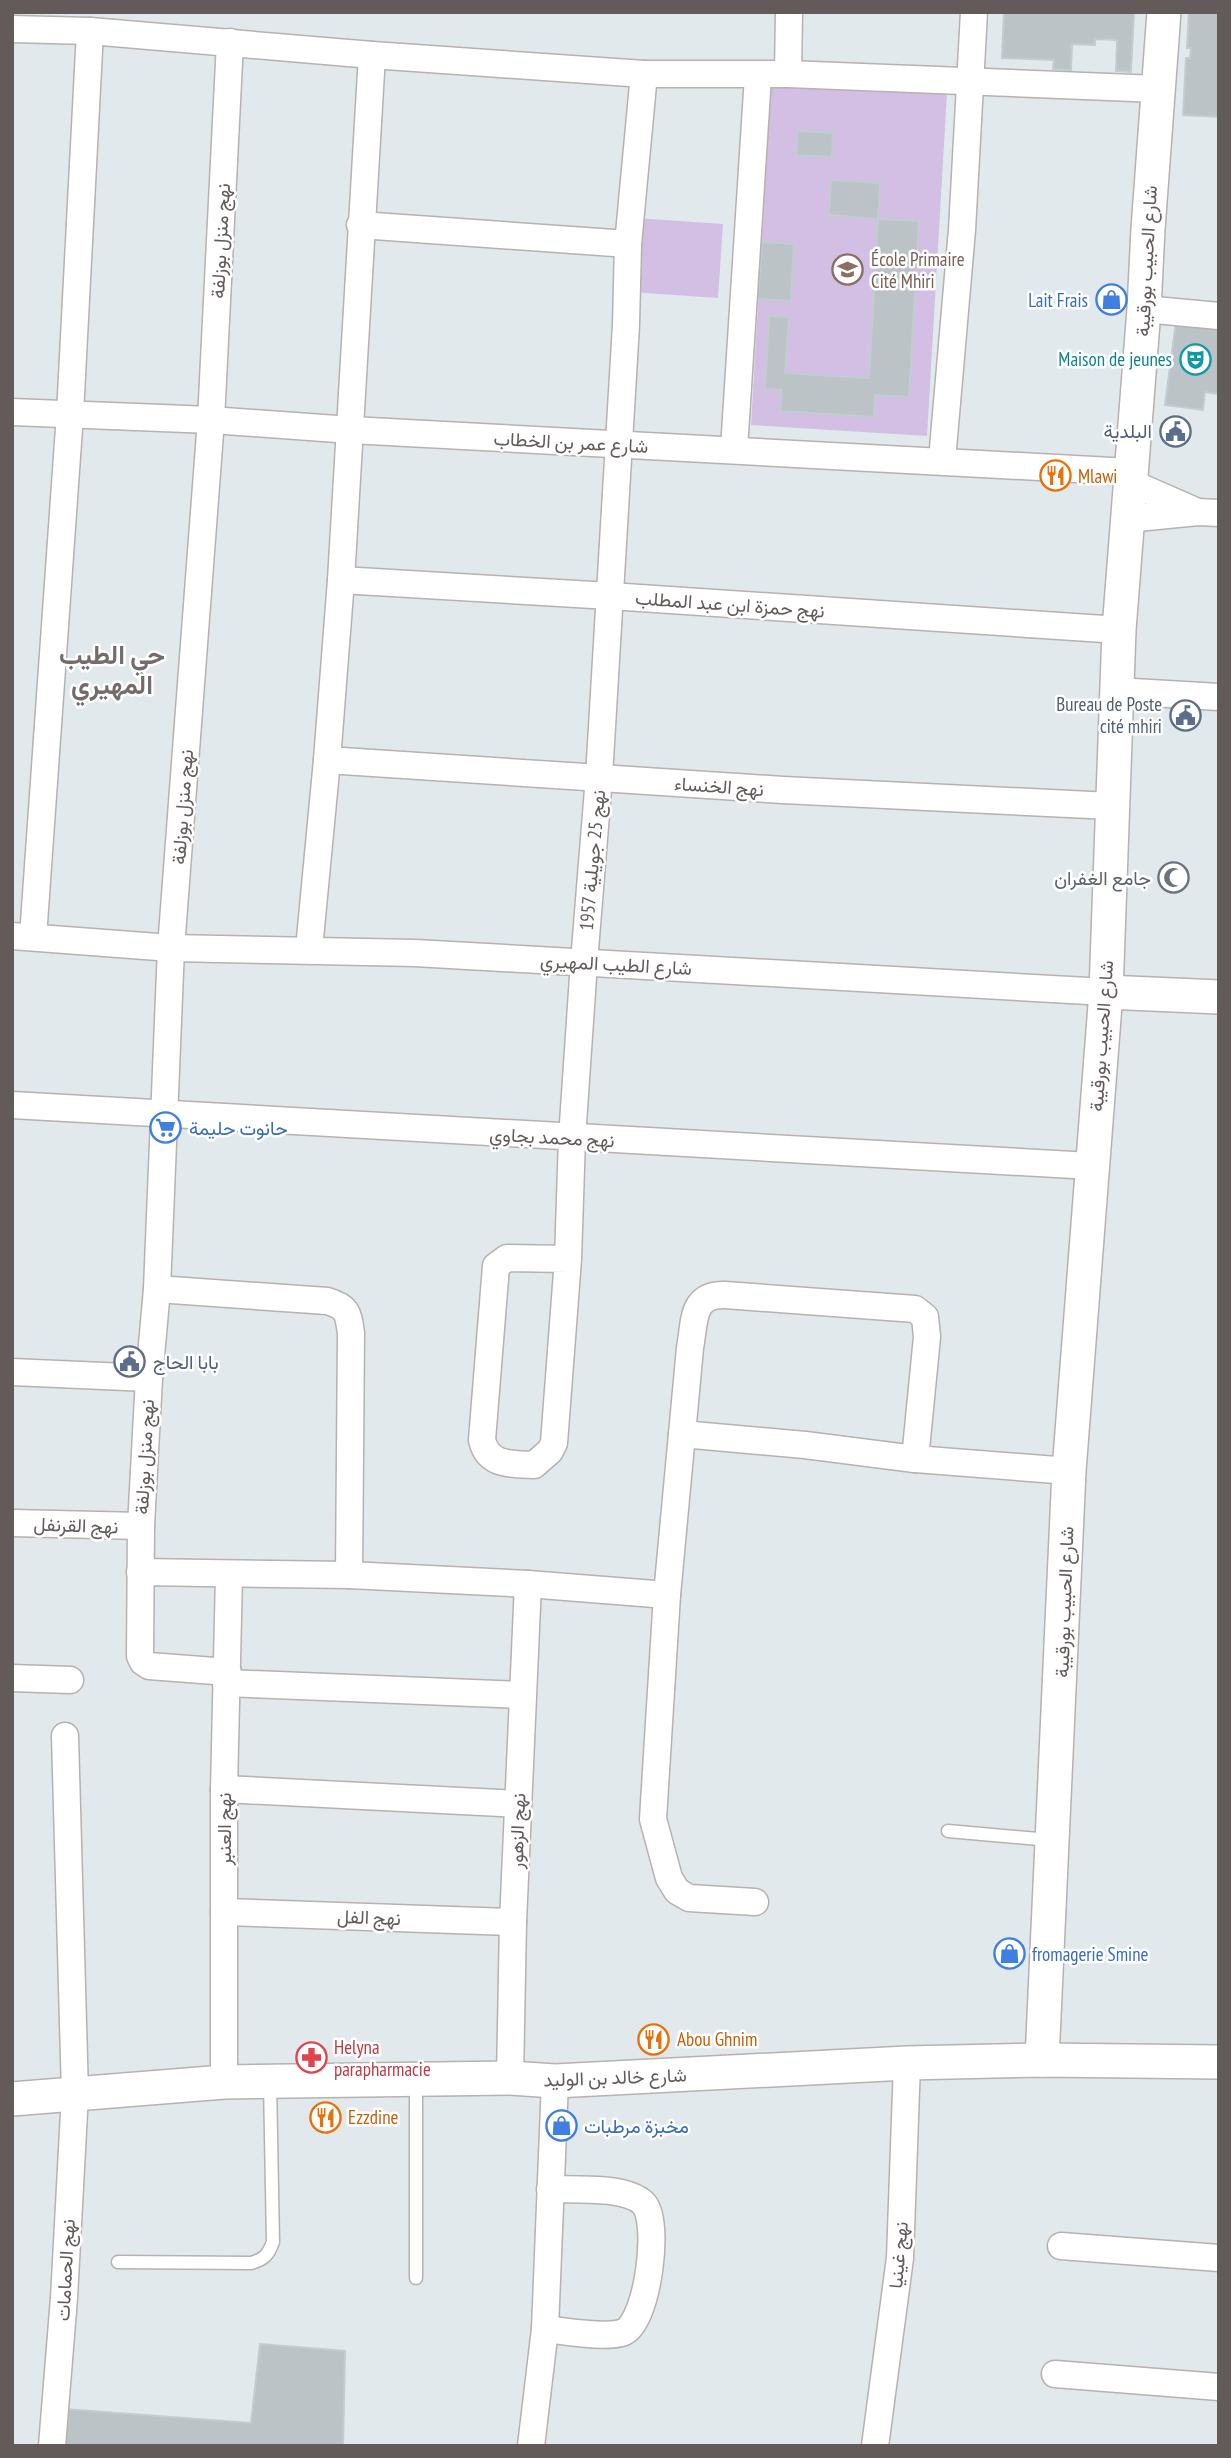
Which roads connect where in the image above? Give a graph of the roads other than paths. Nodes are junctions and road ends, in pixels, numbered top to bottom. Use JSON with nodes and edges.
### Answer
{"nodes":[{"id":1,"x":789,"y":12,"type":"edge"},
{"id":2,"x":974,"y":12,"type":"edge"},
{"id":3,"x":1164,"y":12,"type":"edge"},
{"id":4,"x":12,"y":29,"type":"edge"},
{"id":5,"x":90,"y":31,"type":"junction"},
{"id":6,"x":230,"y":42,"type":"junction"},
{"id":7,"x":372,"y":55,"type":"junction"},
{"id":8,"x":644,"y":74,"type":"junction"},
{"id":9,"x":788,"y":75,"type":"junction"},
{"id":10,"x":758,"y":76,"type":"junction"},
{"id":11,"x":972,"y":81,"type":"junction"},
{"id":12,"x":1158,"y":89,"type":"junction"},
{"id":13,"x":360,"y":225,"type":"junction"},
{"id":14,"x":628,"y":244,"type":"junction"},
{"id":15,"x":1144,"y":309,"type":"junction"},
{"id":16,"x":1219,"y":316,"type":"edge"},
{"id":17,"x":12,"y":412,"type":"edge"},
{"id":18,"x":70,"y":414,"type":"junction"},
{"id":19,"x":211,"y":420,"type":"junction"},
{"id":20,"x":351,"y":430,"type":"junction"},
{"id":21,"x":618,"y":445,"type":"junction"},
{"id":22,"x":734,"y":449,"type":"junction"},
{"id":23,"x":942,"y":460,"type":"junction"},
{"id":24,"x":1129,"y":477,"type":"junction"},
{"id":25,"x":1208,"y":512,"type":"edge"},
{"id":26,"x":1127,"y":519,"type":"junction"},
{"id":27,"x":341,"y":580,"type":"junction"},
{"id":28,"x":610,"y":596,"type":"junction"},
{"id":29,"x":1119,"y":630,"type":"junction"},
{"id":30,"x":1116,"y":691,"type":"junction"},
{"id":31,"x":1219,"y":697,"type":"edge"},
{"id":32,"x":327,"y":760,"type":"junction"},
{"id":33,"x":599,"y":777,"type":"junction"},
{"id":34,"x":1111,"y":806,"type":"junction"},
{"id":35,"x":23,"y":937,"type":"edge"},
{"id":36,"x":172,"y":948,"type":"junction"},
{"id":37,"x":309,"y":949,"type":"junction"},
{"id":38,"x":583,"y":962,"type":"junction"},
{"id":39,"x":1106,"y":992,"type":"junction"},
{"id":40,"x":1219,"y":997,"type":"edge"},
{"id":41,"x":12,"y":1105,"type":"edge"},
{"id":42,"x":164,"y":1113,"type":"junction"},
{"id":43,"x":572,"y":1138,"type":"junction"},
{"id":44,"x":1091,"y":1166,"type":"junction"},
{"id":45,"x":568,"y":1259,"type":"junction"},
{"id":46,"x":157,"y":1289,"type":"junction"},
{"id":47,"x":12,"y":1372,"type":"edge"},
{"id":48,"x":149,"y":1378,"type":"junction"},
{"id":49,"x":682,"y":1434,"type":"junction"},
{"id":50,"x":915,"y":1459,"type":"junction"},
{"id":51,"x":1069,"y":1471,"type":"junction"},
{"id":52,"x":12,"y":1523,"type":"edge"},
{"id":53,"x":141,"y":1526,"type":"junction"},
{"id":54,"x":140,"y":1572,"type":"junction"},
{"id":55,"x":229,"y":1575,"type":"junction"},
{"id":56,"x":349,"y":1575,"type":"junction"},
{"id":57,"x":528,"y":1584,"type":"junction"},
{"id":58,"x":667,"y":1595,"type":"junction"},
{"id":59,"x":12,"y":1678,"type":"edge"},
{"id":60,"x":227,"y":1678,"type":"junction"},
{"id":61,"x":70,"y":1680,"type":"dead end"},
{"id":62,"x":522,"y":1695,"type":"junction"},
{"id":63,"x":65,"y":1736,"type":"dead end"},
{"id":64,"x":224,"y":1789,"type":"junction"},
{"id":65,"x":519,"y":1804,"type":"junction"},
{"id":66,"x":948,"y":1831,"type":"dead end"},
{"id":67,"x":1054,"y":1840,"type":"junction"},
{"id":68,"x":755,"y":1902,"type":"dead end"},
{"id":69,"x":224,"y":1912,"type":"junction"},
{"id":70,"x":513,"y":1922,"type":"junction"},
{"id":71,"x":1042,"y":2060,"type":"junction"},
{"id":72,"x":1219,"y":2062,"type":"edge"},
{"id":73,"x":907,"y":2063,"type":"junction"},
{"id":74,"x":510,"y":2078,"type":"junction"},
{"id":75,"x":416,"y":2079,"type":"junction"},
{"id":76,"x":270,"y":2081,"type":"junction"},
{"id":77,"x":555,"y":2081,"type":"junction"},
{"id":78,"x":224,"y":2082,"type":"junction"},
{"id":79,"x":75,"y":2094,"type":"junction"},
{"id":80,"x":12,"y":2099,"type":"edge"},
{"id":81,"x":550,"y":2189,"type":"junction"},
{"id":82,"x":1061,"y":2246,"type":"dead end"},
{"id":83,"x":1219,"y":2258,"type":"edge"},
{"id":84,"x":118,"y":2262,"type":"dead end"},
{"id":85,"x":416,"y":2278,"type":"dead end"},
{"id":86,"x":545,"y":2329,"type":"junction"},
{"id":87,"x":1055,"y":2374,"type":"dead end"},
{"id":88,"x":1219,"y":2387,"type":"edge"},
{"id":89,"x":52,"y":2446,"type":"edge"},
{"id":90,"x":531,"y":2446,"type":"edge"},
{"id":91,"x":875,"y":2446,"type":"edge"}],
"edges":[{"from":1,"to":9,"type":"street"},
{"from":2,"to":11,"type":"street"},
{"from":3,"to":12,"type":"street","name":"شارع الحبيب بورقيبة"},
{"from":4,"to":5,"type":"street"},
{"from":5,"to":6,"type":"street"},
{"from":5,"to":18,"type":"street"},
{"from":6,"to":7,"type":"street"},
{"from":6,"to":19,"type":"street","name":"نهج منزل بوزلفة"},
{"from":7,"to":8,"type":"street"},
{"from":7,"to":13,"type":"street"},
{"from":8,"to":10,"type":"street"},
{"from":8,"to":14,"type":"street","name":"نهج 25 جويلية 1957"},
{"from":9,"to":10,"type":"street"},
{"from":9,"to":11,"type":"street"},
{"from":10,"to":22,"type":"street"},
{"from":11,"to":12,"type":"street"},
{"from":11,"to":23,"type":"street"},
{"from":12,"to":15,"type":"street","name":"شارع الحبيب بورقيبة"},
{"from":13,"to":14,"type":"street"},
{"from":13,"to":20,"type":"street"},
{"from":14,"to":21,"type":"street","name":"نهج 25 جويلية 1957"},
{"from":15,"to":16,"type":"street"},
{"from":15,"to":24,"type":"street","name":"شارع الحبيب بورقيبة"},
{"from":17,"to":18,"type":"street","name":"شارع عمر بن الخطاب"},
{"from":18,"to":19,"type":"street","name":"شارع عمر بن الخطاب"},
{"from":18,"to":35,"type":"street"},
{"from":19,"to":20,"type":"street","name":"شارع عمر بن الخطاب"},
{"from":19,"to":36,"type":"street","name":"نهج منزل بوزلفة"},
{"from":20,"to":21,"type":"street","name":"شارع عمر بن الخطاب"},
{"from":20,"to":27,"type":"street"},
{"from":21,"to":22,"type":"street","name":"شارع عمر بن الخطاب"},
{"from":21,"to":28,"type":"street","name":"نهج 25 جويلية 1957"},
{"from":22,"to":23,"type":"street","name":"شارع عمر بن الخطاب"},
{"from":23,"to":24,"type":"street","name":"شارع عمر بن الخطاب"},
{"from":24,"to":25,"type":"street","name":"شارع عمر بن الخطاب"},
{"from":24,"to":26,"type":"street","name":"شارع الحبيب بورقيبة"},
{"from":25,"to":26,"type":"street"},
{"from":26,"to":29,"type":"street","name":"شارع الحبيب بورقيبة"},
{"from":27,"to":28,"type":"street","name":"نهج حمزة ابن عبد المطلب"},
{"from":27,"to":32,"type":"street"},
{"from":28,"to":29,"type":"street","name":"نهج حمزة ابن عبد المطلب"},
{"from":28,"to":33,"type":"street","name":"نهج 25 جويلية 1957"},
{"from":29,"to":30,"type":"street","name":"شارع الحبيب بورقيبة"},
{"from":30,"to":31,"type":"street"},
{"from":30,"to":34,"type":"street","name":"شارع الحبيب بورقيبة"},
{"from":32,"to":33,"type":"street","name":"نهج الخنساء"},
{"from":32,"to":37,"type":"street"},
{"from":33,"to":34,"type":"street","name":"نهج الخنساء"},
{"from":33,"to":38,"type":"street","name":"نهج 25 جويلية 1957"},
{"from":34,"to":39,"type":"street","name":"شارع الحبيب بورقيبة"},
{"from":35,"to":36,"type":"street","name":"شارع الطيب المهيري"},
{"from":36,"to":37,"type":"street","name":"شارع الطيب المهيري"},
{"from":36,"to":42,"type":"street","name":"نهج منزل بوزلفة"},
{"from":37,"to":38,"type":"street","name":"شارع الطيب المهيري"},
{"from":38,"to":39,"type":"street","name":"شارع الطيب المهيري"},
{"from":38,"to":43,"type":"street","name":"نهج 25 جويلية 1957"},
{"from":39,"to":40,"type":"street","name":"شارع الطيب المهيري"},
{"from":39,"to":44,"type":"street","name":"شارع الحبيب بورقيبة"},
{"from":41,"to":42,"type":"street","name":"نهج محمد بجاوي"},
{"from":42,"to":43,"type":"street","name":"نهج محمد بجاوي"},
{"from":42,"to":46,"type":"street","name":"نهج منزل بوزلفة"},
{"from":43,"to":44,"type":"street","name":"نهج محمد بجاوي"},
{"from":43,"to":45,"type":"street","name":"نهج 25 جويلية 1957"},
{"from":44,"to":51,"type":"street","name":"شارع الحبيب بورقيبة"},
{"from":45,"to":45,"type":"street","name":"نهج 25 جويلية 1957"},
{"from":46,"to":48,"type":"street","name":"نهج منزل بوزلفة"},
{"from":46,"to":56,"type":"street"},
{"from":47,"to":48,"type":"street"},
{"from":48,"to":53,"type":"street","name":"نهج منزل بوزلفة"},
{"from":49,"to":50,"type":"street"},
{"from":49,"to":50,"type":"street"},
{"from":49,"to":58,"type":"street"},
{"from":50,"to":51,"type":"street"},
{"from":51,"to":67,"type":"street","name":"شارع الحبيب بورقيبة"},
{"from":52,"to":53,"type":"street","name":"نهج القرنفل"},
{"from":53,"to":54,"type":"street","name":"نهج منزل بوزلفة"},
{"from":54,"to":55,"type":"street"},
{"from":54,"to":60,"type":"street","name":"نهج منزل بوزلفة"},
{"from":55,"to":56,"type":"street"},
{"from":55,"to":60,"type":"street","name":"نهج العنبر"},
{"from":56,"to":57,"type":"street"},
{"from":57,"to":58,"type":"street"},
{"from":57,"to":62,"type":"street","name":"نهج الزهور"},
{"from":58,"to":68,"type":"street"},
{"from":59,"to":61,"type":"street"},
{"from":60,"to":62,"type":"street"},
{"from":60,"to":64,"type":"street","name":"نهج العنبر"},
{"from":62,"to":65,"type":"street","name":"نهج الزهور"},
{"from":63,"to":79,"type":"street","name":"نهج الحمامات"},
{"from":64,"to":65,"type":"street"},
{"from":64,"to":69,"type":"street","name":"نهج العنبر"},
{"from":65,"to":70,"type":"street","name":"نهج الزهور"},
{"from":66,"to":67,"type":"lane"},
{"from":67,"to":71,"type":"street","name":"شارع الحبيب بورقيبة"},
{"from":69,"to":70,"type":"street","name":"نهج الفل"},
{"from":69,"to":78,"type":"street","name":"نهج العنبر"},
{"from":70,"to":74,"type":"street","name":"نهج الزهور"},
{"from":71,"to":72,"type":"street","name":"شارع خالد بن الوليد"},
{"from":71,"to":73,"type":"street","name":"شارع خالد بن الوليد"},
{"from":73,"to":77,"type":"street","name":"شارع خالد بن الوليد"},
{"from":73,"to":91,"type":"street","name":"نهج غينيا"},
{"from":74,"to":75,"type":"street","name":"شارع خالد بن الوليد"},
{"from":74,"to":77,"type":"street","name":"شارع خالد بن الوليد"},
{"from":75,"to":76,"type":"street","name":"شارع خالد بن الوليد"},
{"from":75,"to":85,"type":"lane"},
{"from":76,"to":78,"type":"street","name":"شارع خالد بن الوليد"},
{"from":76,"to":84,"type":"lane"},
{"from":77,"to":81,"type":"street"},
{"from":78,"to":79,"type":"street","name":"شارع خالد بن الوليد"},
{"from":79,"to":80,"type":"street","name":"شارع خالد بن الوليد"},
{"from":79,"to":89,"type":"street","name":"نهج الحمامات"},
{"from":81,"to":86,"type":"street"},
{"from":81,"to":86,"type":"street"},
{"from":82,"to":83,"type":"street"},
{"from":86,"to":90,"type":"street"},
{"from":87,"to":88,"type":"street"}]}
